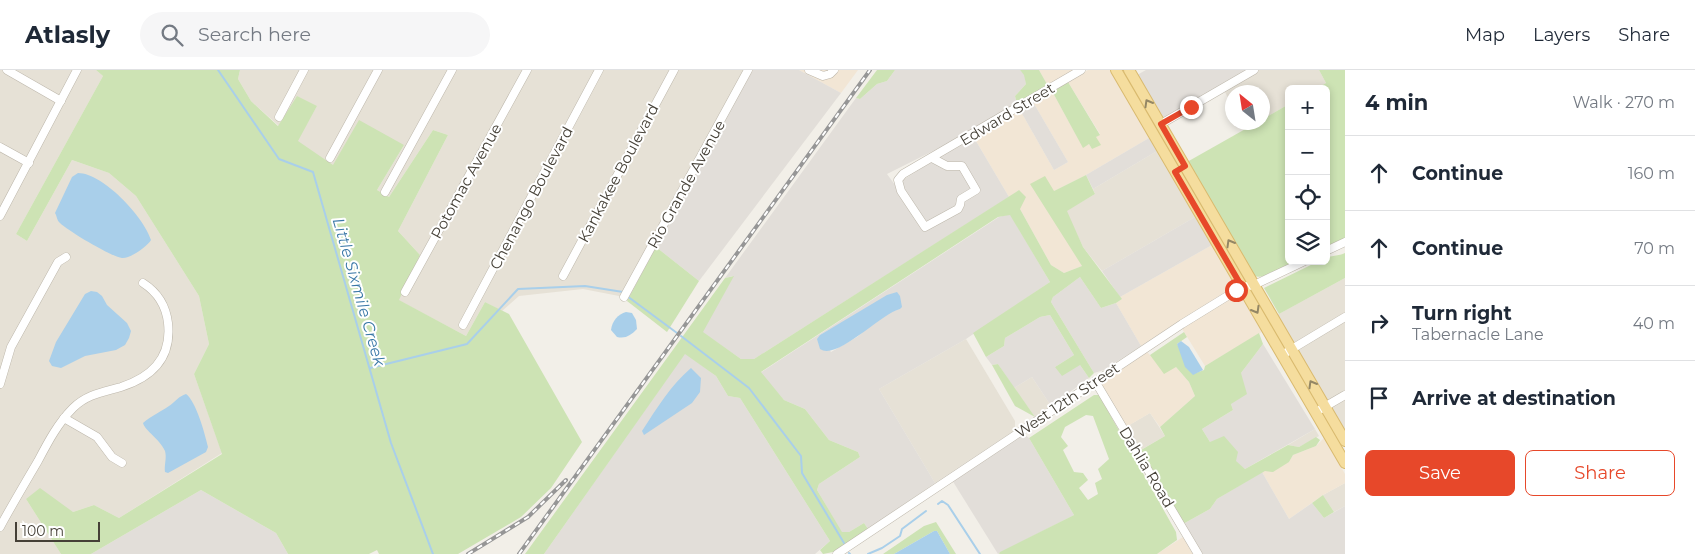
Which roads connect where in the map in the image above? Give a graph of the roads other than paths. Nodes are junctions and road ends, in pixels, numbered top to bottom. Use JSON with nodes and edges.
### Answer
{"nodes":[{"id":1,"x":7,"y":70,"type":"edge"},
{"id":2,"x":77,"y":70,"type":"edge"},
{"id":3,"x":304,"y":70,"type":"edge"},
{"id":4,"x":378,"y":70,"type":"edge"},
{"id":5,"x":452,"y":70,"type":"edge"},
{"id":6,"x":527,"y":70,"type":"edge"},
{"id":7,"x":600,"y":70,"type":"edge"},
{"id":8,"x":674,"y":70,"type":"edge"},
{"id":9,"x":748,"y":70,"type":"edge"},
{"id":10,"x":809,"y":70,"type":"edge"},
{"id":11,"x":834,"y":70,"type":"edge"},
{"id":12,"x":1081,"y":70,"type":"edge"},
{"id":13,"x":1116,"y":70,"type":"edge"},
{"id":14,"x":1129,"y":70,"type":"edge"},
{"id":15,"x":1254,"y":70,"type":"edge"},
{"id":16,"x":62,"y":101,"type":"junction"},
{"id":17,"x":279,"y":117,"type":"dead end"},
{"id":18,"x":1161,"y":124,"type":"junction"},
{"id":19,"x":0,"y":147,"type":"edge"},
{"id":20,"x":330,"y":158,"type":"dead end"},
{"id":21,"x":932,"y":158,"type":"junction"},
{"id":22,"x":29,"y":163,"type":"junction"},
{"id":23,"x":1185,"y":166,"type":"junction"},
{"id":24,"x":1175,"y":172,"type":"junction"},
{"id":25,"x":385,"y":192,"type":"dead end"},
{"id":26,"x":0,"y":216,"type":"edge"},
{"id":27,"x":1345,"y":242,"type":"edge"},
{"id":28,"x":1330,"y":249,"type":"edge"},
{"id":29,"x":66,"y":257,"type":"dead end"},
{"id":30,"x":1296,"y":265,"type":"edge"},
{"id":31,"x":563,"y":276,"type":"dead end"},
{"id":32,"x":143,"y":283,"type":"dead end"},
{"id":33,"x":1254,"y":285,"type":"junction"},
{"id":34,"x":1242,"y":287,"type":"junction"},
{"id":35,"x":405,"y":292,"type":"dead end"},
{"id":36,"x":624,"y":297,"type":"dead end"},
{"id":37,"x":1345,"y":317,"type":"edge"},
{"id":38,"x":463,"y":325,"type":"dead end"},
{"id":39,"x":1291,"y":349,"type":"junction"},
{"id":40,"x":1282,"y":355,"type":"junction"},
{"id":41,"x":1095,"y":380,"type":"junction"},
{"id":42,"x":0,"y":384,"type":"edge"},
{"id":43,"x":1345,"y":395,"type":"edge"},
{"id":44,"x":1325,"y":407,"type":"junction"},
{"id":45,"x":1315,"y":412,"type":"junction"},
{"id":46,"x":64,"y":418,"type":"junction"},
{"id":47,"x":1345,"y":441,"type":"edge"},
{"id":48,"x":122,"y":463,"type":"dead end"},
{"id":49,"x":1345,"y":463,"type":"edge"},
{"id":50,"x":0,"y":527,"type":"edge"},
{"id":51,"x":837,"y":554,"type":"edge"},
{"id":52,"x":1198,"y":554,"type":"edge"}],
"edges":[{"from":1,"to":16,"type":"street"},
{"from":2,"to":16,"type":"street"},
{"from":3,"to":17,"type":"street"},
{"from":4,"to":20,"type":"street"},
{"from":5,"to":25,"type":"street"},
{"from":6,"to":35,"type":"street","name":"Potomac Avenue"},
{"from":7,"to":38,"type":"street","name":"Chenango Boulevard"},
{"from":8,"to":31,"type":"street","name":"Kankakee Boulevard"},
{"from":9,"to":36,"type":"street","name":"Rio Grande Avenue"},
{"from":10,"to":11,"type":"street"},
{"from":12,"to":21,"type":"street","name":"Edward Street"},
{"from":13,"to":24,"type":"main road"},
{"from":18,"to":14,"type":"main road","one_way":true},
{"from":15,"to":18,"type":"street"},
{"from":16,"to":22,"type":"street"},
{"from":18,"to":23,"type":"main road"},
{"from":19,"to":22,"type":"street"},
{"from":21,"to":21,"type":"street","name":"Edward Street"},
{"from":22,"to":26,"type":"street"},
{"from":23,"to":24,"type":"street"},
{"from":33,"to":23,"type":"main road","one_way":true},
{"from":24,"to":34,"type":"main road"},
{"from":27,"to":28,"type":"street"},
{"from":29,"to":42,"type":"street"},
{"from":30,"to":33,"type":"street","name":"West 12th Street"},
{"from":32,"to":46,"type":"street"},
{"from":33,"to":34,"type":"street","name":"West 12th Street"},
{"from":33,"to":39,"type":"main road"},
{"from":34,"to":40,"type":"main road","one_way":true},
{"from":34,"to":41,"type":"street","name":"West 12th Street"},
{"from":37,"to":39,"type":"street"},
{"from":39,"to":40,"type":"street"},
{"from":44,"to":39,"type":"main road","one_way":true},
{"from":40,"to":45,"type":"main road"},
{"from":41,"to":51,"type":"street","name":"West 12th Street"},
{"from":41,"to":52,"type":"street","name":"Dahlia Road"},
{"from":43,"to":44,"type":"street"},
{"from":44,"to":45,"type":"street"},
{"from":44,"to":47,"type":"main road"},
{"from":45,"to":49,"type":"main road"},
{"from":46,"to":48,"type":"street"},
{"from":46,"to":50,"type":"street"}]}
